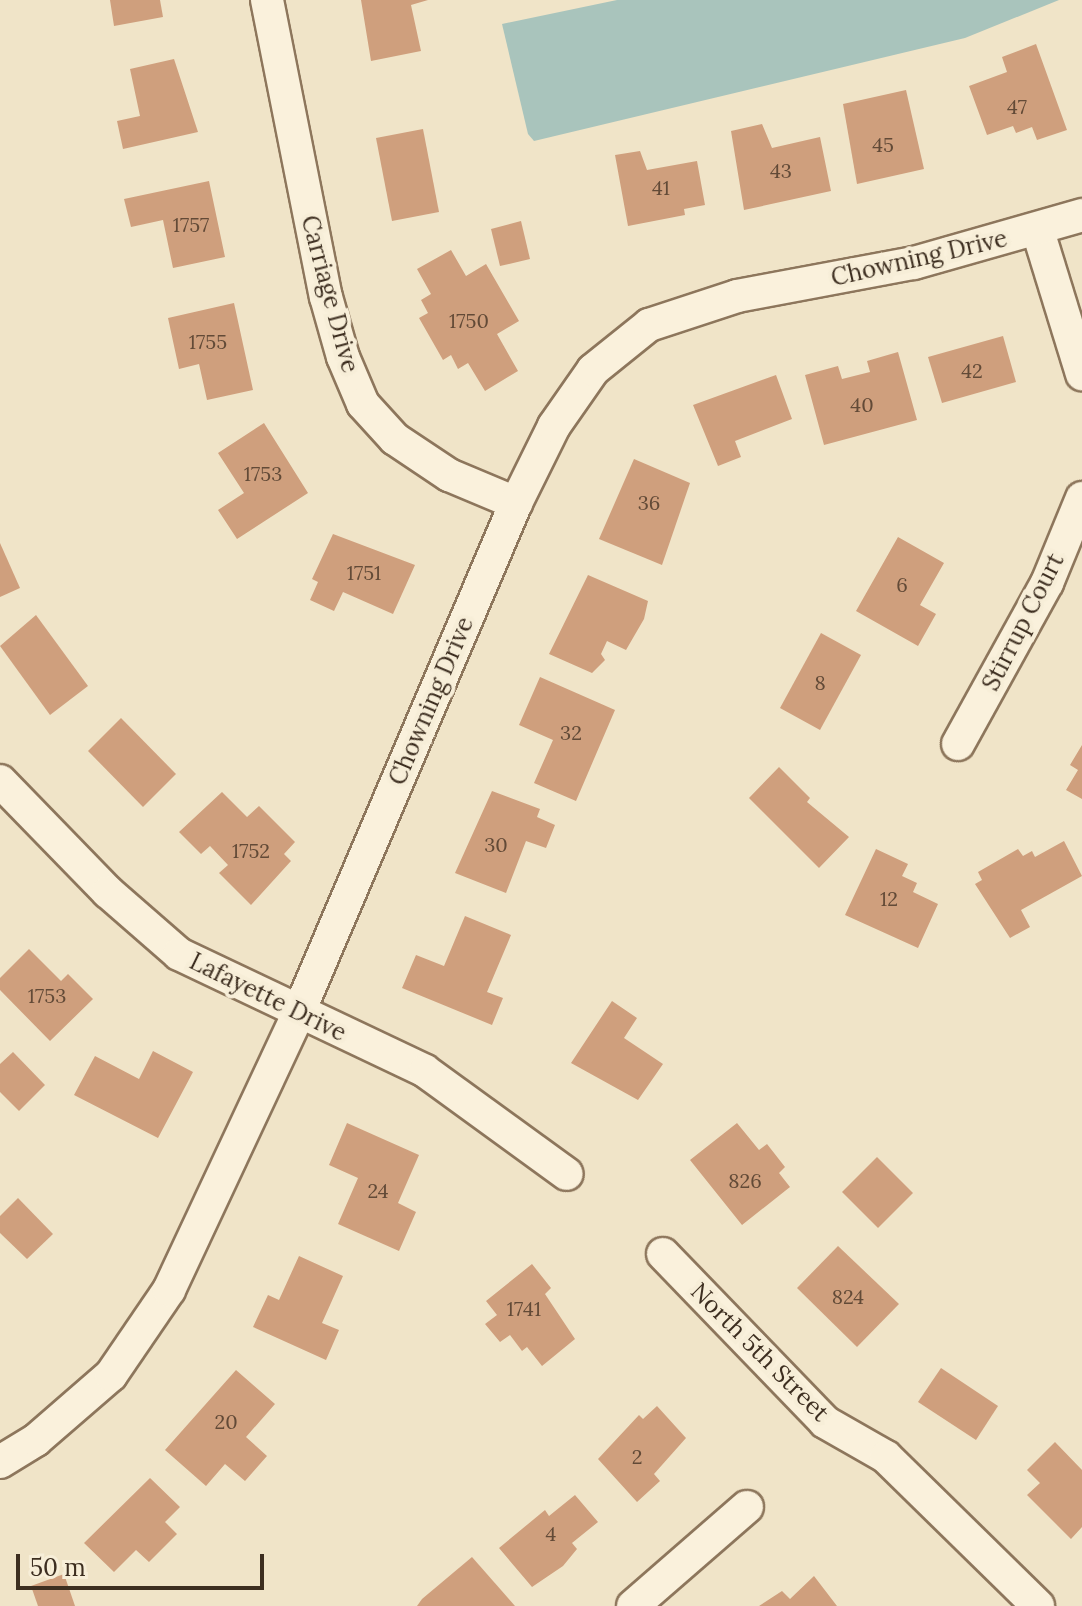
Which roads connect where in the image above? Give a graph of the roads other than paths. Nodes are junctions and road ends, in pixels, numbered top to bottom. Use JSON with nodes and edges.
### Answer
{"nodes":[{"id":1,"x":267,"y":0,"type":"edge"},
{"id":2,"x":1082,"y":215,"type":"edge"},
{"id":3,"x":1038,"y":231,"type":"junction"},
{"id":4,"x":1082,"y":374,"type":"edge"},
{"id":5,"x":1082,"y":498,"type":"edge"},
{"id":6,"x":516,"y":503,"type":"junction"},
{"id":7,"x":958,"y":744,"type":"dead end"},
{"id":8,"x":0,"y":781,"type":"edge"},
{"id":9,"x":298,"y":1014,"type":"junction"},
{"id":10,"x":567,"y":1174,"type":"dead end"},
{"id":11,"x":663,"y":1254,"type":"dead end"},
{"id":12,"x":0,"y":1462,"type":"edge"},
{"id":13,"x":747,"y":1507,"type":"dead end"},
{"id":14,"x":633,"y":1606,"type":"edge"},
{"id":15,"x":1038,"y":1606,"type":"edge"}],
"edges":[{"from":1,"to":6,"type":"street","name":"Carriage Drive"},
{"from":2,"to":3,"type":"street","name":"Chowning Drive"},
{"from":3,"to":4,"type":"street"},
{"from":3,"to":6,"type":"street","name":"Chowning Drive"},
{"from":5,"to":7,"type":"street","name":"Stirrup Court"},
{"from":6,"to":9,"type":"street","name":"Chowning Drive"},
{"from":8,"to":9,"type":"street","name":"Lafayette Drive"},
{"from":9,"to":10,"type":"street","name":"Lafayette Drive"},
{"from":9,"to":12,"type":"street","name":"Chowning Drive"},
{"from":11,"to":15,"type":"street","name":"North 5th Street"},
{"from":13,"to":14,"type":"street"}]}
